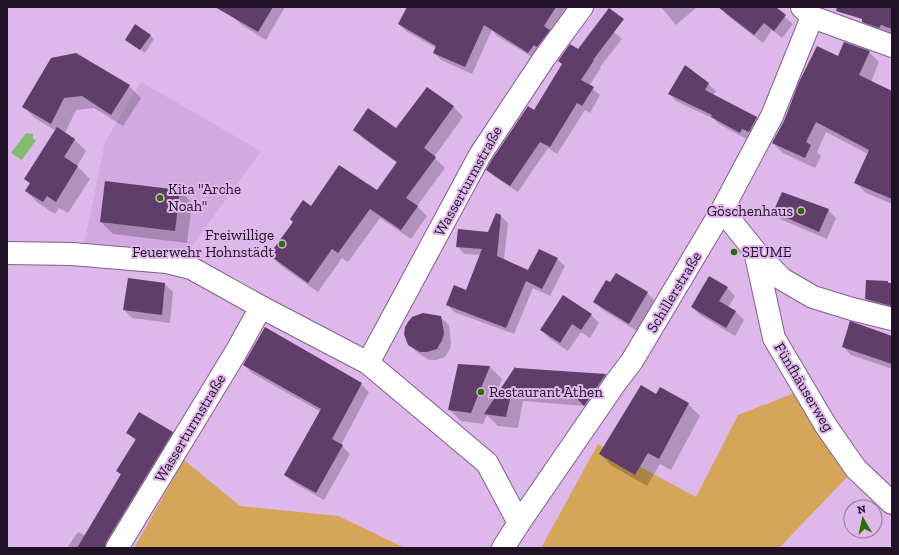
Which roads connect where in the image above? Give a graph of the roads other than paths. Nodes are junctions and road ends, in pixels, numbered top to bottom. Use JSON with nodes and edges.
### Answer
{"nodes":[{"id":1,"x":582,"y":7,"type":"edge"},
{"id":2,"x":807,"y":12,"type":"edge"},
{"id":3,"x":892,"y":46,"type":"edge"},
{"id":4,"x":722,"y":210,"type":"junction"},
{"id":5,"x":755,"y":251,"type":"junction"},
{"id":6,"x":7,"y":253,"type":"edge"},
{"id":7,"x":261,"y":307,"type":"junction"},
{"id":8,"x":892,"y":319,"type":"edge"},
{"id":9,"x":368,"y":363,"type":"junction"},
{"id":10,"x":892,"y":503,"type":"edge"},
{"id":11,"x":519,"y":523,"type":"junction"},
{"id":12,"x":117,"y":548,"type":"edge"},
{"id":13,"x":503,"y":548,"type":"edge"}],
"edges":[{"from":1,"to":9,"type":"street","name":"Wasserturmstraße"},
{"from":2,"to":3,"type":"street"},
{"from":2,"to":4,"type":"street","name":"Schillerstraße"},
{"from":4,"to":5,"type":"street","name":"Fünfhäuserweg"},
{"from":4,"to":11,"type":"street","name":"Schillerstraße"},
{"from":5,"to":8,"type":"street","name":"Fünfhäuserweg"},
{"from":5,"to":10,"type":"street","name":"Fünfhäuserweg"},
{"from":6,"to":7,"type":"street"},
{"from":7,"to":9,"type":"street"},
{"from":7,"to":12,"type":"street","name":"Wasserturmstraße"},
{"from":9,"to":11,"type":"street"},
{"from":11,"to":13,"type":"street","name":"Schillerstraße"}]}
